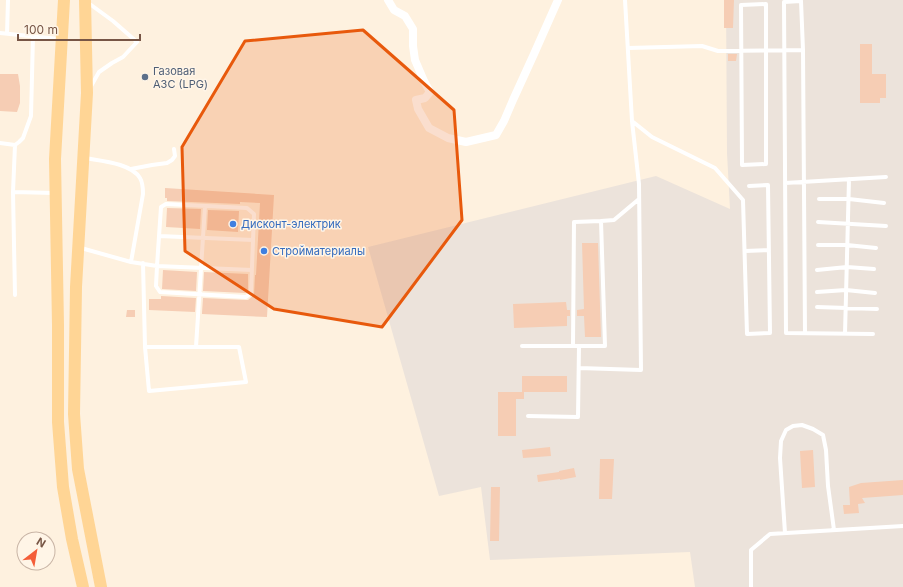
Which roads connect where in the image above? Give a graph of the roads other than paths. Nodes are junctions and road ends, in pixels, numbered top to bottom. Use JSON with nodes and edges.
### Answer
{"nodes":[{"id":1,"x":8,"y":0,"type":"edge"},
{"id":2,"x":64,"y":0,"type":"edge"},
{"id":3,"x":84,"y":0,"type":"edge"},
{"id":4,"x":388,"y":0,"type":"edge"},
{"id":5,"x":558,"y":0,"type":"edge"},
{"id":6,"x":625,"y":0,"type":"edge"},
{"id":7,"x":0,"y":33,"type":"edge"},
{"id":8,"x":7,"y":34,"type":"junction"},
{"id":9,"x":33,"y":36,"type":"junction"},
{"id":10,"x":62,"y":39,"type":"junction"},
{"id":11,"x":628,"y":48,"type":"junction"},
{"id":12,"x":766,"y":50,"type":"junction"},
{"id":13,"x":784,"y":50,"type":"junction"},
{"id":14,"x":802,"y":50,"type":"junction"},
{"id":15,"x":742,"y":51,"type":"junction"},
{"id":16,"x":87,"y":93,"type":"junction"},
{"id":17,"x":632,"y":121,"type":"junction"},
{"id":18,"x":0,"y":143,"type":"edge"},
{"id":19,"x":15,"y":145,"type":"junction"},
{"id":20,"x":174,"y":149,"type":"dead end"},
{"id":21,"x":84,"y":158,"type":"junction"},
{"id":22,"x":130,"y":169,"type":"junction"},
{"id":23,"x":886,"y":177,"type":"dead end"},
{"id":24,"x":849,"y":179,"type":"junction"},
{"id":25,"x":803,"y":181,"type":"junction"},
{"id":26,"x":785,"y":183,"type":"junction"},
{"id":27,"x":749,"y":186,"type":"dead end"},
{"id":28,"x":14,"y":192,"type":"junction"},
{"id":29,"x":55,"y":192,"type":"junction"},
{"id":30,"x":819,"y":198,"type":"dead end"},
{"id":31,"x":639,"y":199,"type":"junction"},
{"id":32,"x":848,"y":199,"type":"junction"},
{"id":33,"x":884,"y":203,"type":"dead end"},
{"id":34,"x":205,"y":206,"type":"junction"},
{"id":35,"x":601,"y":222,"type":"junction"},
{"id":36,"x":818,"y":222,"type":"dead end"},
{"id":37,"x":848,"y":223,"type":"junction"},
{"id":38,"x":886,"y":226,"type":"dead end"},
{"id":39,"x":159,"y":236,"type":"junction"},
{"id":40,"x":203,"y":238,"type":"junction"},
{"id":41,"x":253,"y":240,"type":"junction"},
{"id":42,"x":818,"y":245,"type":"dead end"},
{"id":43,"x":847,"y":245,"type":"junction"},
{"id":44,"x":78,"y":247,"type":"junction"},
{"id":45,"x":876,"y":248,"type":"dead end"},
{"id":46,"x":769,"y":250,"type":"junction"},
{"id":47,"x":745,"y":251,"type":"junction"},
{"id":48,"x":131,"y":262,"type":"junction"},
{"id":49,"x":143,"y":263,"type":"junction"},
{"id":50,"x":157,"y":266,"type":"junction"},
{"id":51,"x":847,"y":267,"type":"junction"},
{"id":52,"x":201,"y":268,"type":"junction"},
{"id":53,"x":874,"y":269,"type":"dead end"},
{"id":54,"x":252,"y":270,"type":"junction"},
{"id":55,"x":817,"y":270,"type":"dead end"},
{"id":56,"x":846,"y":290,"type":"junction"},
{"id":57,"x":817,"y":292,"type":"dead end"},
{"id":58,"x":875,"y":293,"type":"dead end"},
{"id":59,"x":199,"y":294,"type":"junction"},
{"id":60,"x":15,"y":295,"type":"dead end"},
{"id":61,"x":817,"y":307,"type":"dead end"},
{"id":62,"x":846,"y":308,"type":"junction"},
{"id":63,"x":877,"y":309,"type":"dead end"},
{"id":64,"x":805,"y":333,"type":"junction"},
{"id":65,"x":845,"y":334,"type":"junction"},
{"id":66,"x":873,"y":334,"type":"dead end"},
{"id":67,"x":522,"y":346,"type":"dead end"},
{"id":68,"x":573,"y":346,"type":"junction"},
{"id":69,"x":579,"y":346,"type":"junction"},
{"id":70,"x":145,"y":347,"type":"junction"},
{"id":71,"x":196,"y":347,"type":"junction"},
{"id":72,"x":579,"y":368,"type":"junction"},
{"id":73,"x":528,"y":416,"type":"dead end"},
{"id":74,"x":903,"y":526,"type":"edge"},
{"id":75,"x":834,"y":530,"type":"junction"},
{"id":76,"x":785,"y":533,"type":"junction"},
{"id":77,"x":83,"y":587,"type":"edge"},
{"id":78,"x":101,"y":587,"type":"edge"},
{"id":79,"x":751,"y":587,"type":"edge"}],
"edges":[{"from":1,"to":8,"type":"lane"},
{"from":2,"to":10,"type":"main road"},
{"from":3,"to":16,"type":"main road"},
{"from":3,"to":16,"type":"lane"},
{"from":4,"to":5,"type":"street"},
{"from":6,"to":11,"type":"lane"},
{"from":7,"to":8,"type":"lane"},
{"from":8,"to":9,"type":"lane"},
{"from":9,"to":10,"type":"lane"},
{"from":9,"to":19,"type":"lane"},
{"from":10,"to":29,"type":"main road"},
{"from":11,"to":15,"type":"lane"},
{"from":11,"to":17,"type":"lane"},
{"from":12,"to":13,"type":"lane"},
{"from":12,"to":15,"type":"lane"},
{"from":12,"to":15,"type":"lane"},
{"from":12,"to":15,"type":"lane"},
{"from":13,"to":14,"type":"lane"},
{"from":13,"to":14,"type":"lane"},
{"from":13,"to":26,"type":"lane"},
{"from":14,"to":25,"type":"lane"},
{"from":16,"to":21,"type":"main road"},
{"from":17,"to":31,"type":"lane"},
{"from":17,"to":47,"type":"lane"},
{"from":18,"to":19,"type":"lane"},
{"from":19,"to":28,"type":"lane"},
{"from":20,"to":22,"type":"lane"},
{"from":21,"to":22,"type":"lane"},
{"from":21,"to":44,"type":"main road"},
{"from":22,"to":48,"type":"lane"},
{"from":23,"to":24,"type":"lane"},
{"from":24,"to":25,"type":"lane"},
{"from":24,"to":32,"type":"lane"},
{"from":25,"to":26,"type":"lane"},
{"from":25,"to":64,"type":"lane"},
{"from":26,"to":64,"type":"lane"},
{"from":27,"to":46,"type":"lane"},
{"from":28,"to":29,"type":"lane"},
{"from":28,"to":60,"type":"lane"},
{"from":29,"to":77,"type":"main road"},
{"from":30,"to":32,"type":"lane"},
{"from":31,"to":35,"type":"lane"},
{"from":31,"to":72,"type":"lane"},
{"from":32,"to":33,"type":"lane"},
{"from":32,"to":37,"type":"lane"},
{"from":34,"to":39,"type":"lane"},
{"from":34,"to":40,"type":"lane"},
{"from":34,"to":41,"type":"lane"},
{"from":35,"to":68,"type":"lane"},
{"from":35,"to":69,"type":"lane"},
{"from":36,"to":37,"type":"lane"},
{"from":37,"to":38,"type":"lane"},
{"from":37,"to":43,"type":"lane"},
{"from":39,"to":40,"type":"lane"},
{"from":39,"to":50,"type":"lane"},
{"from":40,"to":41,"type":"lane"},
{"from":40,"to":52,"type":"lane"},
{"from":41,"to":54,"type":"lane"},
{"from":42,"to":43,"type":"lane"},
{"from":43,"to":45,"type":"lane"},
{"from":43,"to":51,"type":"lane"},
{"from":44,"to":48,"type":"lane"},
{"from":44,"to":78,"type":"main road"},
{"from":46,"to":47,"type":"lane"},
{"from":46,"to":47,"type":"lane"},
{"from":48,"to":49,"type":"lane"},
{"from":49,"to":50,"type":"lane"},
{"from":49,"to":70,"type":"lane"},
{"from":50,"to":52,"type":"lane"},
{"from":50,"to":59,"type":"lane"},
{"from":51,"to":53,"type":"lane"},
{"from":51,"to":55,"type":"lane"},
{"from":51,"to":56,"type":"lane"},
{"from":52,"to":54,"type":"lane"},
{"from":52,"to":59,"type":"lane"},
{"from":54,"to":59,"type":"lane"},
{"from":56,"to":57,"type":"lane"},
{"from":56,"to":58,"type":"lane"},
{"from":56,"to":62,"type":"lane"},
{"from":59,"to":71,"type":"lane"},
{"from":61,"to":62,"type":"lane"},
{"from":62,"to":63,"type":"lane"},
{"from":62,"to":65,"type":"lane"},
{"from":64,"to":65,"type":"lane"},
{"from":65,"to":66,"type":"lane"},
{"from":67,"to":68,"type":"lane"},
{"from":68,"to":69,"type":"lane"},
{"from":69,"to":72,"type":"lane"},
{"from":70,"to":71,"type":"lane"},
{"from":70,"to":71,"type":"lane"},
{"from":72,"to":73,"type":"lane"},
{"from":74,"to":75,"type":"lane"},
{"from":75,"to":76,"type":"lane"},
{"from":75,"to":76,"type":"lane"},
{"from":76,"to":79,"type":"lane"}]}
